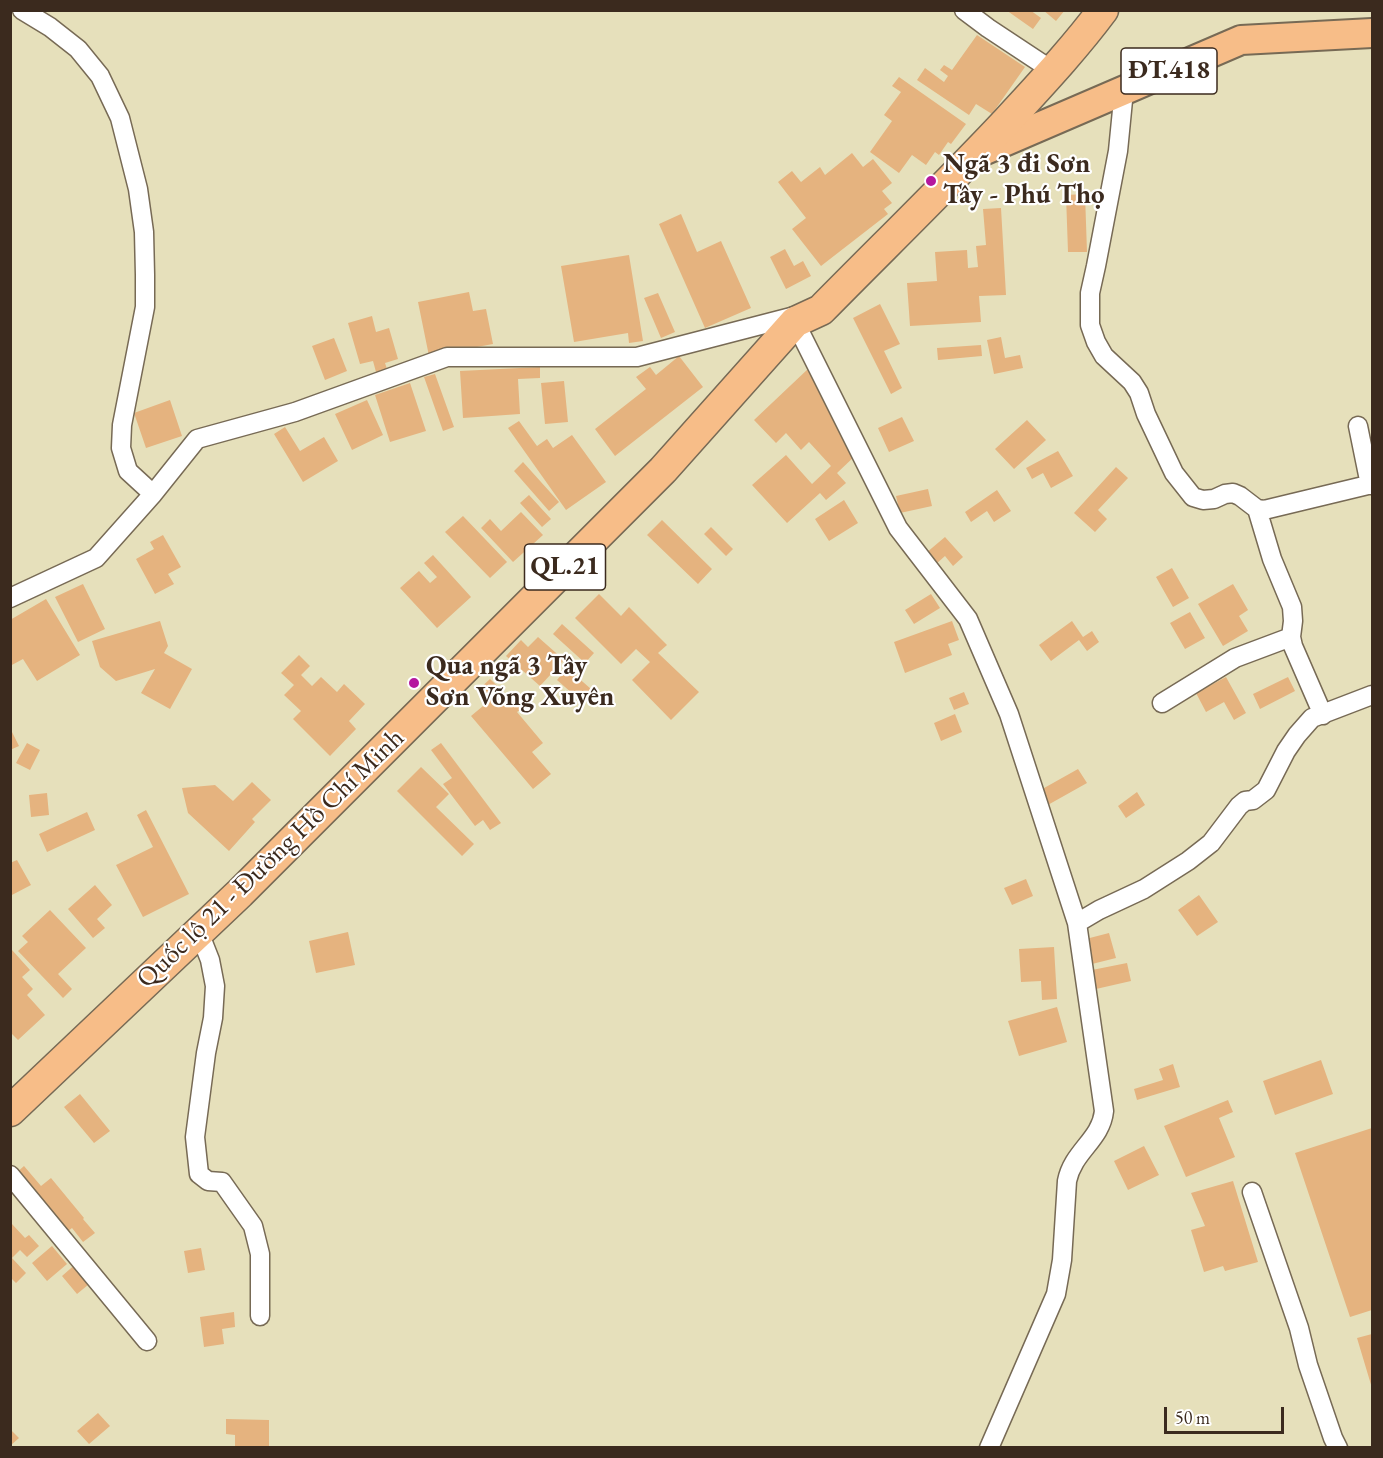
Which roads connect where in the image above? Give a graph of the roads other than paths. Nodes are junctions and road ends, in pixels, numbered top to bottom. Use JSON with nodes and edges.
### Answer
{"nodes":[{"id":1,"x":22,"y":10,"type":"edge"},
{"id":2,"x":964,"y":10,"type":"edge"},
{"id":3,"x":1103,"y":10,"type":"edge"},
{"id":4,"x":1372,"y":33,"type":"edge"},
{"id":5,"x":1053,"y":71,"type":"junction"},
{"id":6,"x":1124,"y":90,"type":"junction"},
{"id":7,"x":976,"y":154,"type":"junction"},
{"id":8,"x":808,"y":316,"type":"junction"},
{"id":9,"x":1358,"y":426,"type":"dead end"},
{"id":10,"x":1371,"y":484,"type":"edge"},
{"id":11,"x":153,"y":494,"type":"junction"},
{"id":12,"x":1257,"y":509,"type":"junction"},
{"id":13,"x":10,"y":598,"type":"edge"},
{"id":14,"x":1291,"y":637,"type":"junction"},
{"id":15,"x":1372,"y":695,"type":"edge"},
{"id":16,"x":1162,"y":703,"type":"dead end"},
{"id":17,"x":1323,"y":715,"type":"junction"},
{"id":18,"x":1077,"y":923,"type":"junction"},
{"id":19,"x":199,"y":932,"type":"junction"},
{"id":20,"x":10,"y":1111,"type":"edge"},
{"id":21,"x":10,"y":1175,"type":"edge"},
{"id":22,"x":1252,"y":1192,"type":"dead end"},
{"id":23,"x":260,"y":1316,"type":"dead end"},
{"id":24,"x":147,"y":1341,"type":"dead end"},
{"id":25,"x":989,"y":1448,"type":"edge"},
{"id":26,"x":1338,"y":1448,"type":"edge"}],
"edges":[{"from":1,"to":11,"type":"street"},
{"from":2,"to":5,"type":"street"},
{"from":3,"to":5,"type":"highway","name":"Quốc lộ 21 - Đường Hồ Chí Minh","number":"QL.21"},
{"from":4,"to":6,"type":"main road","number":"ĐT.418"},
{"from":5,"to":7,"type":"highway","name":"Quốc lộ 21 - Đường Hồ Chí Minh","number":"QL.21"},
{"from":6,"to":7,"type":"main road","number":"ĐT.418"},
{"from":6,"to":12,"type":"street"},
{"from":7,"to":8,"type":"highway","name":"Quốc lộ 21 - Đường Hồ Chí Minh","number":"QL.21"},
{"from":8,"to":11,"type":"street"},
{"from":8,"to":18,"type":"street"},
{"from":8,"to":19,"type":"highway","name":"Quốc lộ 21 - Đường Hồ Chí Minh","number":"QL.21"},
{"from":9,"to":10,"type":"street"},
{"from":10,"to":12,"type":"street"},
{"from":11,"to":13,"type":"street"},
{"from":12,"to":14,"type":"street"},
{"from":14,"to":16,"type":"street"},
{"from":14,"to":17,"type":"street"},
{"from":15,"to":17,"type":"street"},
{"from":17,"to":18,"type":"street"},
{"from":18,"to":25,"type":"street"},
{"from":19,"to":20,"type":"highway","name":"Quốc lộ 21 - Đường Hồ Chí Minh","number":"QL.21"},
{"from":19,"to":23,"type":"street"},
{"from":21,"to":24,"type":"street"},
{"from":22,"to":26,"type":"street"}]}
